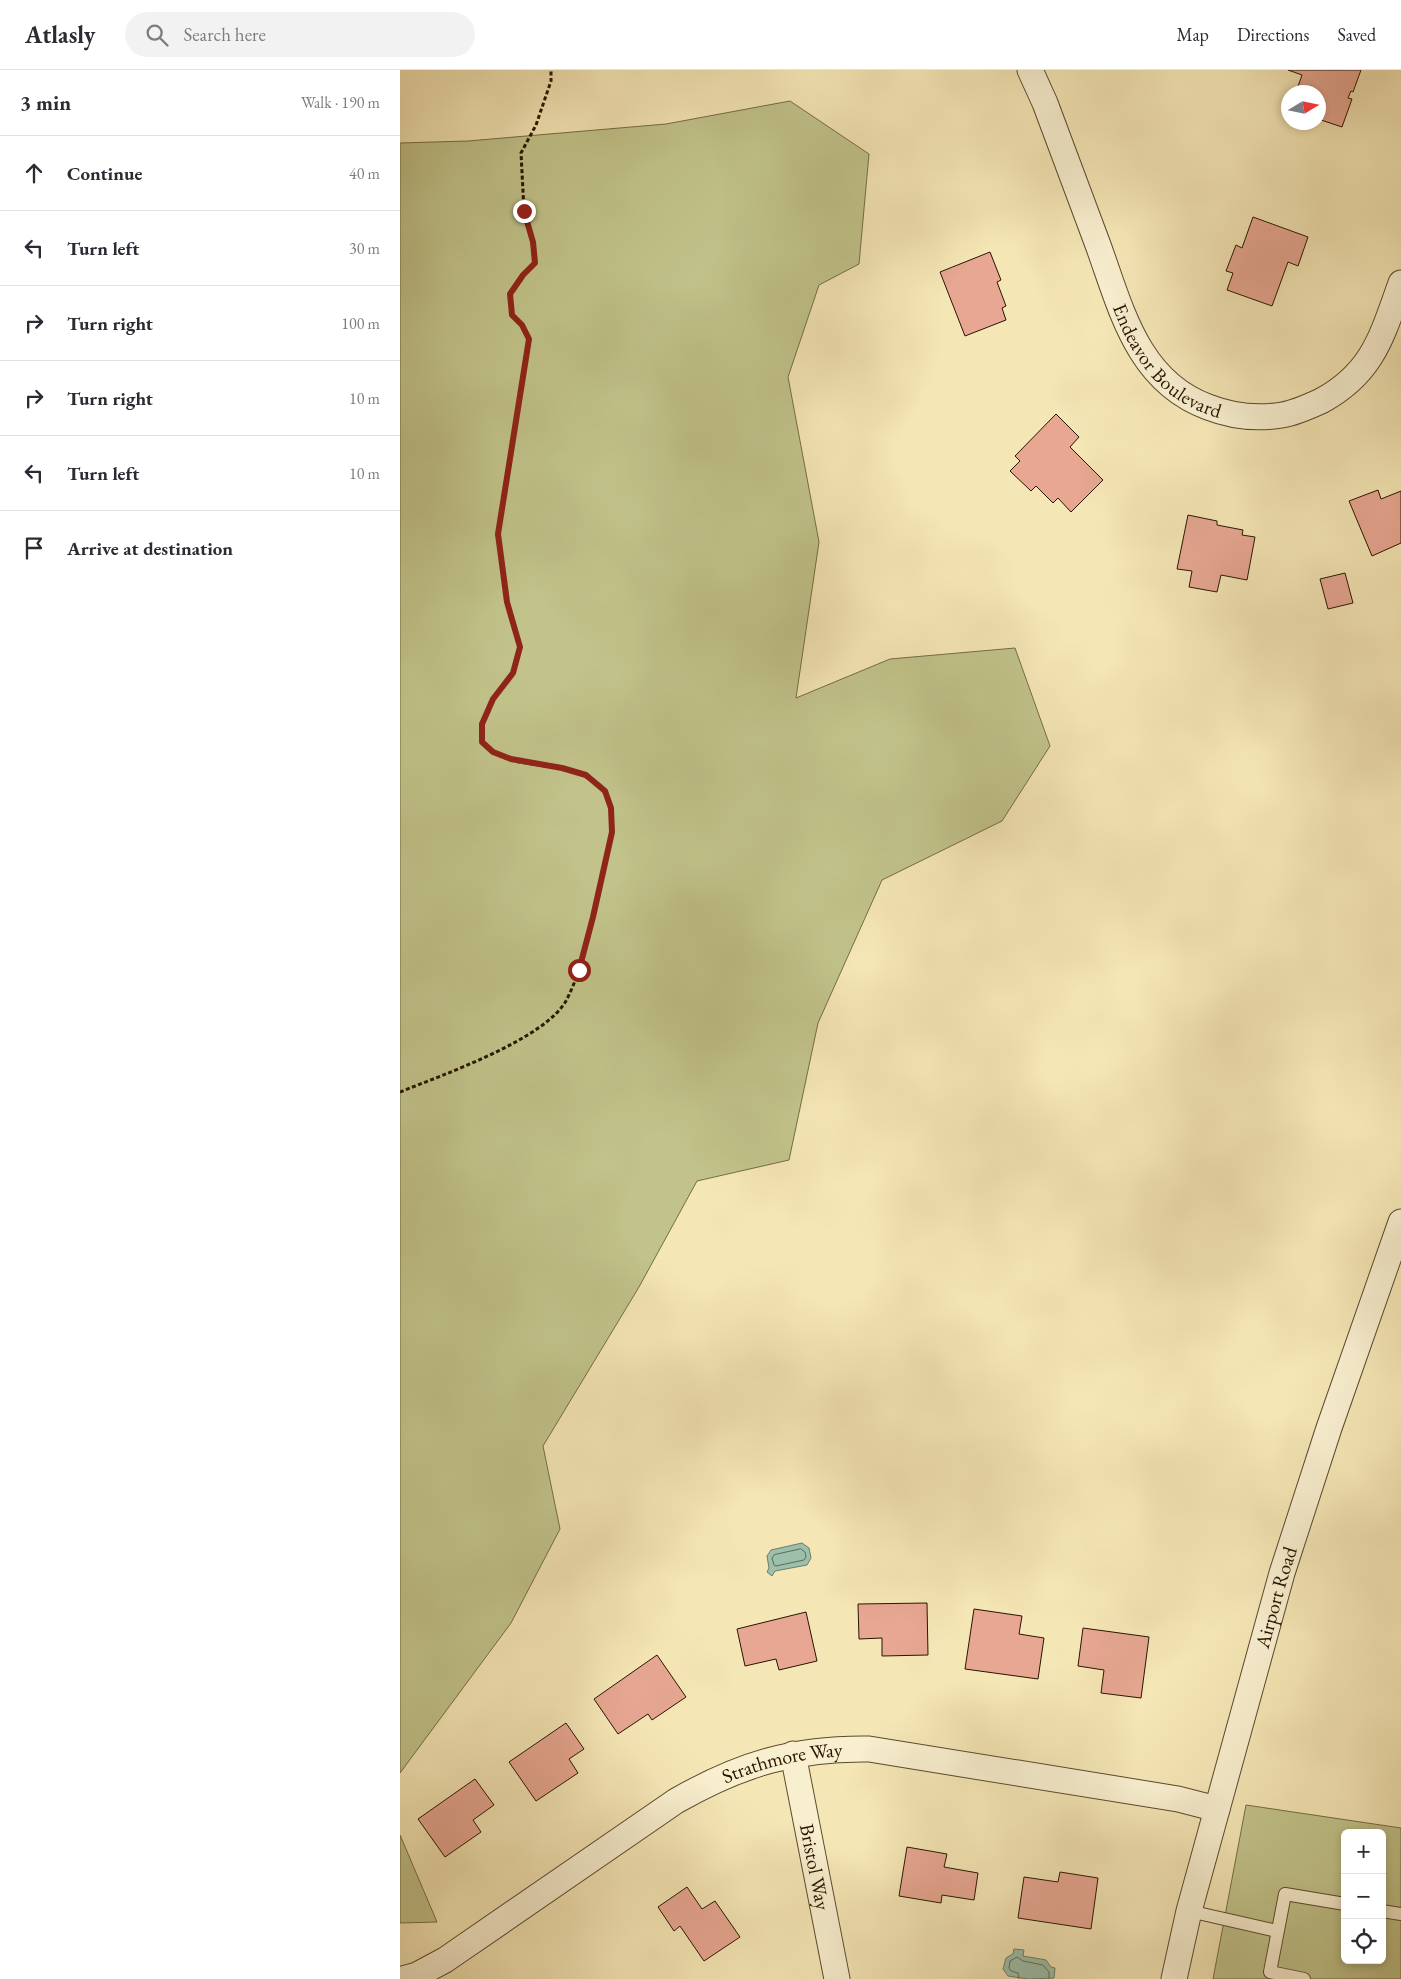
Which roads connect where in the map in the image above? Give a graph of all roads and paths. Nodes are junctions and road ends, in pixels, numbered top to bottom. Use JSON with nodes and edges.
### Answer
{"nodes":[{"id":1,"x":551,"y":70,"type":"edge"},
{"id":2,"x":1030,"y":70,"type":"edge"},
{"id":3,"x":1401,"y":283,"type":"edge"},
{"id":4,"x":400,"y":1092,"type":"edge"},
{"id":5,"x":1401,"y":1222,"type":"edge"},
{"id":6,"x":793,"y":1754,"type":"junction"},
{"id":7,"x":1217,"y":1809,"type":"junction"},
{"id":8,"x":1341,"y":1903,"type":"edge"},
{"id":9,"x":1189,"y":1911,"type":"junction"},
{"id":10,"x":1386,"y":1912,"type":"edge"},
{"id":11,"x":1401,"y":1914,"type":"edge"},
{"id":12,"x":1277,"y":1931,"type":"junction"},
{"id":13,"x":403,"y":1979,"type":"edge"},
{"id":14,"x":838,"y":1979,"type":"edge"},
{"id":15,"x":1174,"y":1979,"type":"edge"},
{"id":16,"x":1304,"y":1979,"type":"edge"}],
"edges":[{"from":1,"to":4,"type":"path"},
{"from":2,"to":3,"type":"street","name":"Endeavor Boulevard"},
{"from":5,"to":7,"type":"street","name":"Airport Road"},
{"from":6,"to":7,"type":"street","name":"Strathmore Way"},
{"from":6,"to":13,"type":"street","name":"Strathmore Way"},
{"from":6,"to":14,"type":"street","name":"Bristol Way"},
{"from":7,"to":9,"type":"street","name":"Airport Road"},
{"from":8,"to":12,"type":"lane"},
{"from":9,"to":12,"type":"lane"},
{"from":9,"to":15,"type":"street","name":"Airport Road"},
{"from":10,"to":11,"type":"lane"},
{"from":12,"to":16,"type":"lane"}]}
